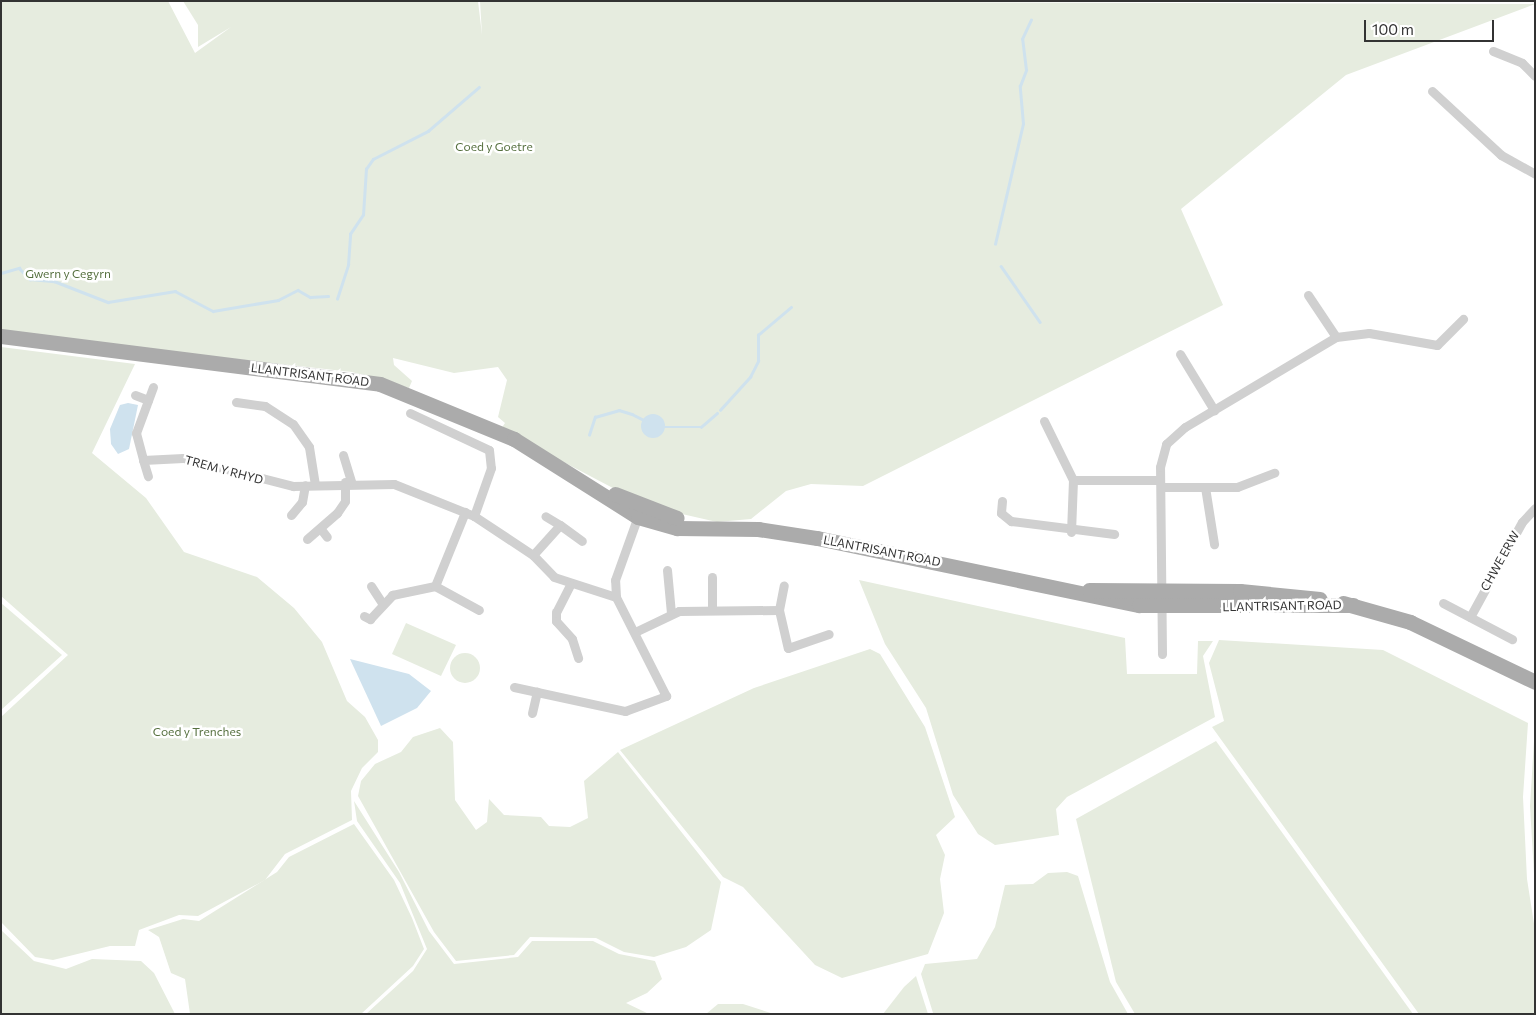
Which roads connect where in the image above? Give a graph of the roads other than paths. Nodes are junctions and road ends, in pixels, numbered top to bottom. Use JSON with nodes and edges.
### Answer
{"nodes":[{"id":1,"x":1493,"y":51,"type":"dead end"},
{"id":2,"x":1535,"y":76,"type":"edge"},
{"id":3,"x":1432,"y":91,"type":"dead end"},
{"id":4,"x":1535,"y":174,"type":"edge"},
{"id":5,"x":1308,"y":295,"type":"dead end"},
{"id":6,"x":1463,"y":319,"type":"dead end"},
{"id":7,"x":1,"y":336,"type":"edge"},
{"id":8,"x":1336,"y":337,"type":"junction"},
{"id":9,"x":1180,"y":354,"type":"dead end"},
{"id":10,"x":153,"y":387,"type":"dead end"},
{"id":11,"x":135,"y":395,"type":"dead end"},
{"id":12,"x":148,"y":400,"type":"junction"},
{"id":13,"x":236,"y":402,"type":"dead end"},
{"id":14,"x":252,"y":404,"type":"junction"},
{"id":15,"x":1214,"y":410,"type":"junction"},
{"id":16,"x":410,"y":413,"type":"dead end"},
{"id":17,"x":250,"y":414,"type":"dead end"},
{"id":18,"x":1044,"y":421,"type":"dead end"},
{"id":19,"x":343,"y":455,"type":"dead end"},
{"id":20,"x":143,"y":460,"type":"junction"},
{"id":21,"x":1274,"y":473,"type":"dead end"},
{"id":22,"x":148,"y":476,"type":"dead end"},
{"id":23,"x":1073,"y":480,"type":"junction"},
{"id":24,"x":348,"y":482,"type":"junction"},
{"id":25,"x":1161,"y":483,"type":"junction"},
{"id":26,"x":315,"y":484,"type":"junction"},
{"id":27,"x":304,"y":485,"type":"junction"},
{"id":28,"x":1205,"y":487,"type":"junction"},
{"id":29,"x":1002,"y":501,"type":"dead end"},
{"id":30,"x":1535,"y":508,"type":"edge"},
{"id":31,"x":465,"y":512,"type":"junction"},
{"id":32,"x":640,"y":512,"type":"junction"},
{"id":33,"x":291,"y":515,"type":"dead end"},
{"id":34,"x":474,"y":516,"type":"junction"},
{"id":35,"x":545,"y":516,"type":"dead end"},
{"id":36,"x":560,"y":525,"type":"junction"},
{"id":37,"x":320,"y":528,"type":"junction"},
{"id":38,"x":1071,"y":532,"type":"junction"},
{"id":39,"x":1114,"y":534,"type":"dead end"},
{"id":40,"x":326,"y":537,"type":"dead end"},
{"id":41,"x":307,"y":538,"type":"dead end"},
{"id":42,"x":582,"y":542,"type":"dead end"},
{"id":43,"x":1214,"y":544,"type":"dead end"},
{"id":44,"x":533,"y":555,"type":"junction"},
{"id":45,"x":667,"y":570,"type":"dead end"},
{"id":46,"x":712,"y":576,"type":"dead end"},
{"id":47,"x":570,"y":585,"type":"junction"},
{"id":48,"x":784,"y":585,"type":"dead end"},
{"id":49,"x":371,"y":586,"type":"dead end"},
{"id":50,"x":435,"y":586,"type":"junction"},
{"id":51,"x":1062,"y":590,"type":"junction"},
{"id":52,"x":1162,"y":590,"type":"junction"},
{"id":53,"x":616,"y":597,"type":"junction"},
{"id":54,"x":382,"y":603,"type":"junction"},
{"id":55,"x":1443,"y":603,"type":"dead end"},
{"id":56,"x":1353,"y":605,"type":"junction"},
{"id":57,"x":1162,"y":606,"type":"junction"},
{"id":58,"x":478,"y":610,"type":"dead end"},
{"id":59,"x":712,"y":610,"type":"junction"},
{"id":60,"x":779,"y":610,"type":"junction"},
{"id":61,"x":671,"y":614,"type":"junction"},
{"id":62,"x":364,"y":616,"type":"dead end"},
{"id":63,"x":1470,"y":617,"type":"junction"},
{"id":64,"x":635,"y":632,"type":"junction"},
{"id":65,"x":829,"y":634,"type":"dead end"},
{"id":66,"x":1512,"y":639,"type":"dead end"},
{"id":67,"x":1162,"y":654,"type":"dead end"},
{"id":68,"x":578,"y":658,"type":"dead end"},
{"id":69,"x":1535,"y":682,"type":"edge"},
{"id":70,"x":514,"y":687,"type":"dead end"},
{"id":71,"x":537,"y":692,"type":"junction"},
{"id":72,"x":532,"y":713,"type":"dead end"}],
"edges":[{"from":1,"to":2,"type":"street"},
{"from":3,"to":4,"type":"street"},
{"from":5,"to":8,"type":"street"},
{"from":6,"to":8,"type":"street"},
{"from":7,"to":32,"type":"main road","name":"LLANTRISANT ROAD"},
{"from":8,"to":15,"type":"street"},
{"from":9,"to":15,"type":"street"},
{"from":10,"to":12,"type":"street"},
{"from":11,"to":12,"type":"street"},
{"from":12,"to":20,"type":"street"},
{"from":13,"to":14,"type":"street"},
{"from":14,"to":17,"type":"street"},
{"from":14,"to":26,"type":"street"},
{"from":15,"to":25,"type":"street"},
{"from":16,"to":34,"type":"street"},
{"from":18,"to":23,"type":"street"},
{"from":19,"to":24,"type":"street"},
{"from":20,"to":22,"type":"street"},
{"from":20,"to":27,"type":"street","name":"TREM Y RHYD"},
{"from":21,"to":28,"type":"street"},
{"from":23,"to":25,"type":"street"},
{"from":23,"to":38,"type":"street"},
{"from":24,"to":26,"type":"street","name":"TREM Y RHYD"},
{"from":24,"to":31,"type":"street","name":"TREM Y RHYD"},
{"from":24,"to":37,"type":"street"},
{"from":25,"to":28,"type":"street"},
{"from":25,"to":52,"type":"street"},
{"from":26,"to":27,"type":"street","name":"TREM Y RHYD"},
{"from":27,"to":33,"type":"street"},
{"from":28,"to":43,"type":"street"},
{"from":29,"to":38,"type":"street"},
{"from":30,"to":63,"type":"street","name":"CHWE ERW"},
{"from":31,"to":34,"type":"street","name":"TREM Y RHYD"},
{"from":31,"to":50,"type":"street"},
{"from":32,"to":51,"type":"main road","name":"LLANTRISANT ROAD"},
{"from":32,"to":53,"type":"street"},
{"from":34,"to":44,"type":"street","name":"TREM Y RHYD"},
{"from":35,"to":36,"type":"street"},
{"from":36,"to":42,"type":"street"},
{"from":36,"to":44,"type":"street"},
{"from":37,"to":40,"type":"street"},
{"from":37,"to":41,"type":"street"},
{"from":38,"to":39,"type":"street"},
{"from":44,"to":47,"type":"street","name":"TREM Y RHYD"},
{"from":45,"to":61,"type":"street"},
{"from":46,"to":59,"type":"street"},
{"from":47,"to":53,"type":"street","name":"TREM Y RHYD"},
{"from":47,"to":68,"type":"street"},
{"from":48,"to":60,"type":"street"},
{"from":49,"to":54,"type":"street"},
{"from":50,"to":54,"type":"street"},
{"from":50,"to":58,"type":"street"},
{"from":51,"to":52,"type":"main road","name":"LLANTRISANT ROAD"},
{"from":51,"to":57,"type":"main road","name":"LLANTRISANT ROAD"},
{"from":52,"to":56,"type":"main road","name":"LLANTRISANT ROAD"},
{"from":52,"to":57,"type":"street"},
{"from":53,"to":64,"type":"street"},
{"from":54,"to":62,"type":"street"},
{"from":55,"to":63,"type":"street"},
{"from":56,"to":57,"type":"main road","name":"LLANTRISANT ROAD"},
{"from":56,"to":69,"type":"main road","name":"LLANTRISANT ROAD"},
{"from":57,"to":67,"type":"street"},
{"from":59,"to":60,"type":"street"},
{"from":59,"to":61,"type":"street"},
{"from":60,"to":65,"type":"street"},
{"from":61,"to":64,"type":"street"},
{"from":63,"to":66,"type":"street"},
{"from":64,"to":71,"type":"street"},
{"from":70,"to":71,"type":"street"},
{"from":71,"to":72,"type":"street"}]}
